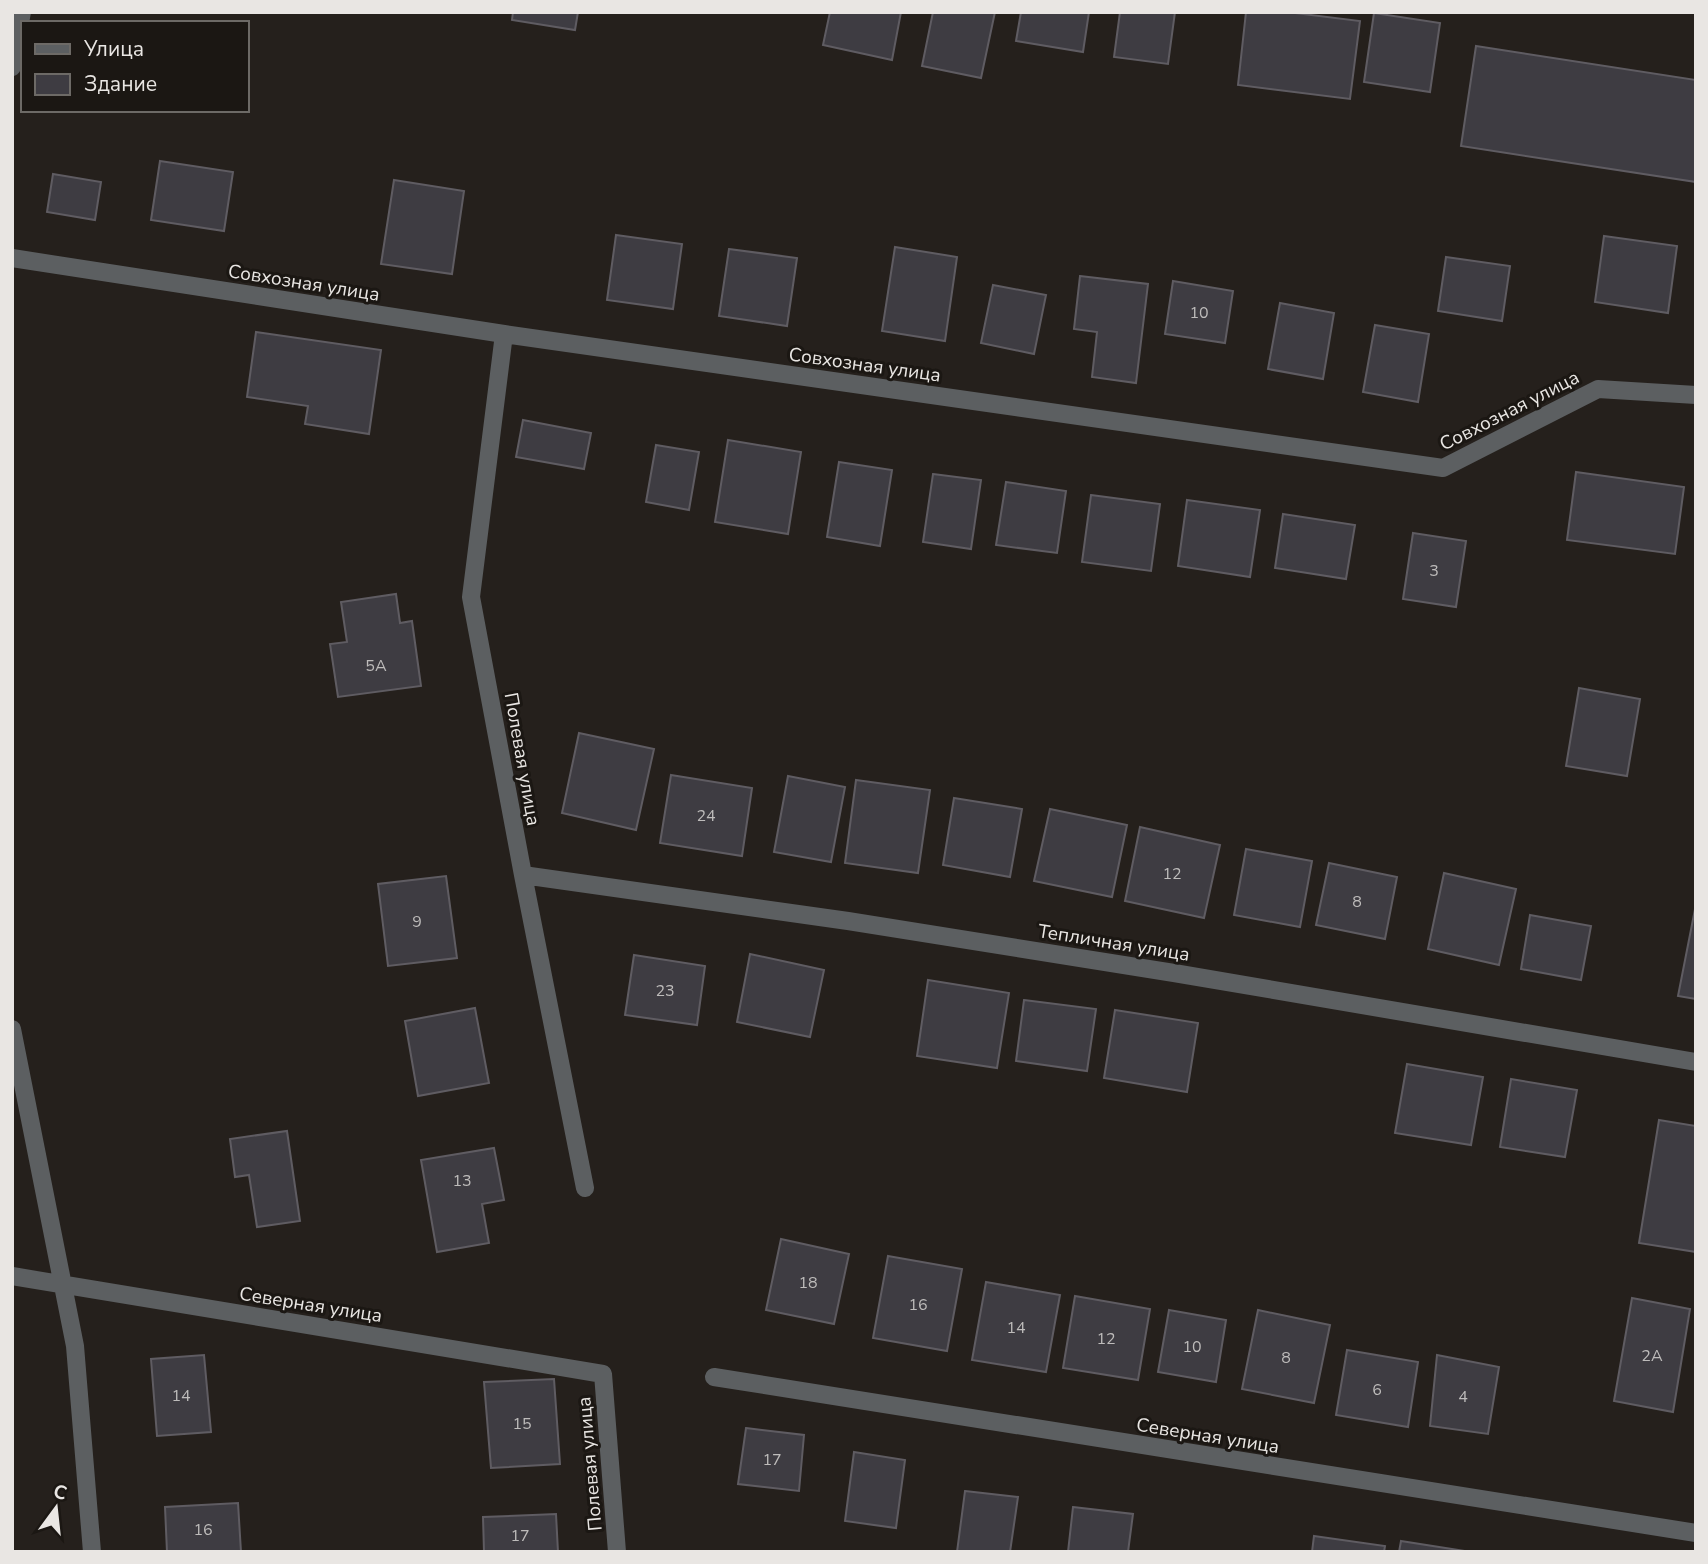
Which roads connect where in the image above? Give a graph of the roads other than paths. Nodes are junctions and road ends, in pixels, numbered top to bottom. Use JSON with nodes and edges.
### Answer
{"nodes":[{"id":1,"x":22,"y":12,"type":"edge"},
{"id":2,"x":12,"y":68,"type":"edge"},
{"id":3,"x":12,"y":258,"type":"edge"},
{"id":4,"x":504,"y":334,"type":"junction"},
{"id":5,"x":1696,"y":395,"type":"edge"},
{"id":6,"x":523,"y":876,"type":"junction"},
{"id":7,"x":12,"y":1029,"type":"edge"},
{"id":8,"x":1696,"y":1062,"type":"edge"},
{"id":9,"x":585,"y":1188,"type":"dead end"},
{"id":10,"x":12,"y":1276,"type":"edge"},
{"id":11,"x":62,"y":1284,"type":"junction"},
{"id":12,"x":603,"y":1374,"type":"joint"},
{"id":13,"x":714,"y":1377,"type":"dead end"},
{"id":14,"x":1696,"y":1533,"type":"edge"},
{"id":15,"x":92,"y":1552,"type":"edge"},
{"id":16,"x":617,"y":1552,"type":"edge"}],
"edges":[{"from":1,"to":2,"type":"street"},
{"from":3,"to":4,"type":"street","name":"Совхозная улица"},
{"from":4,"to":5,"type":"street","name":"Совхозная улица"},
{"from":4,"to":6,"type":"street","name":"Полевая улица"},
{"from":6,"to":8,"type":"street","name":"Тепличная улица"},
{"from":6,"to":9,"type":"street","name":"Полевая улица"},
{"from":7,"to":11,"type":"street"},
{"from":10,"to":11,"type":"street","name":"Северная улица"},
{"from":11,"to":12,"type":"street","name":"Северная улица"},
{"from":11,"to":15,"type":"street"},
{"from":12,"to":16,"type":"street","name":"Полевая улица"},
{"from":13,"to":14,"type":"street","name":"Северная улица"}]}
